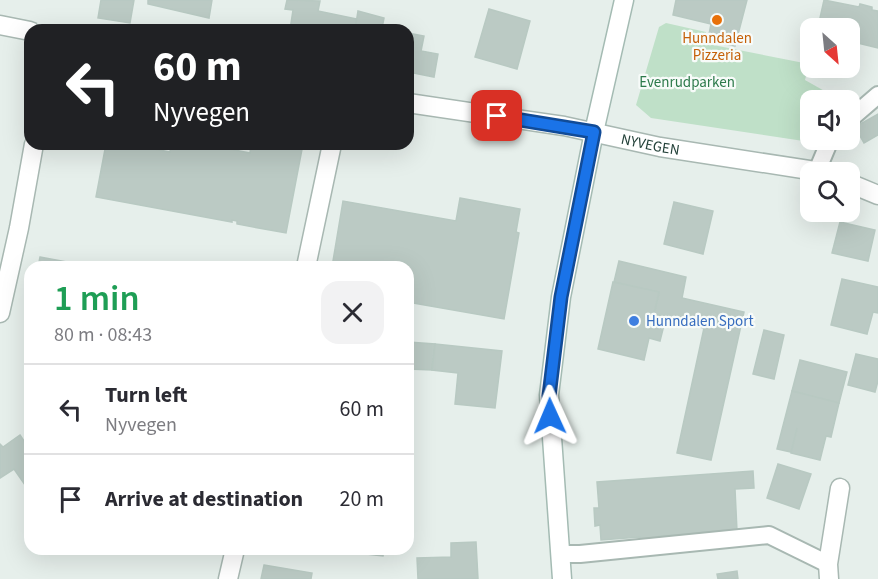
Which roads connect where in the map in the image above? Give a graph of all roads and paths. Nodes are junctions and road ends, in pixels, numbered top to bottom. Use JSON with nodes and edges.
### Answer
{"nodes":[{"id":1,"x":624,"y":0,"type":"edge"},
{"id":2,"x":0,"y":25,"type":"edge"},
{"id":3,"x":24,"y":30,"type":"edge"},
{"id":4,"x":878,"y":95,"type":"edge"},
{"id":5,"x":414,"y":104,"type":"edge"},
{"id":6,"x":860,"y":111,"type":"edge"},
{"id":7,"x":594,"y":132,"type":"junction"},
{"id":8,"x":33,"y":150,"type":"edge"},
{"id":9,"x":331,"y":150,"type":"edge"},
{"id":10,"x":800,"y":169,"type":"edge"},
{"id":11,"x":860,"y":188,"type":"edge"},
{"id":12,"x":878,"y":195,"type":"edge"},
{"id":13,"x":307,"y":261,"type":"edge"},
{"id":14,"x":0,"y":313,"type":"edge"},
{"id":15,"x":840,"y":488,"type":"dead end"},
{"id":16,"x":561,"y":554,"type":"junction"},
{"id":17,"x":234,"y":555,"type":"edge"},
{"id":18,"x":829,"y":571,"type":"edge"},
{"id":19,"x":228,"y":579,"type":"edge"},
{"id":20,"x":562,"y":579,"type":"edge"}],
"edges":[{"from":1,"to":7,"type":"street"},
{"from":2,"to":3,"type":"street"},
{"from":4,"to":6,"type":"lane"},
{"from":5,"to":7,"type":"street","name":"NYVEGEN"},
{"from":7,"to":10,"type":"street","name":"NYVEGEN"},
{"from":7,"to":16,"type":"street"},
{"from":8,"to":14,"type":"street"},
{"from":9,"to":13,"type":"street"},
{"from":11,"to":12,"type":"street"},
{"from":15,"to":18,"type":"street"},
{"from":16,"to":18,"type":"lane"},
{"from":16,"to":20,"type":"street"},
{"from":17,"to":19,"type":"street"}]}
